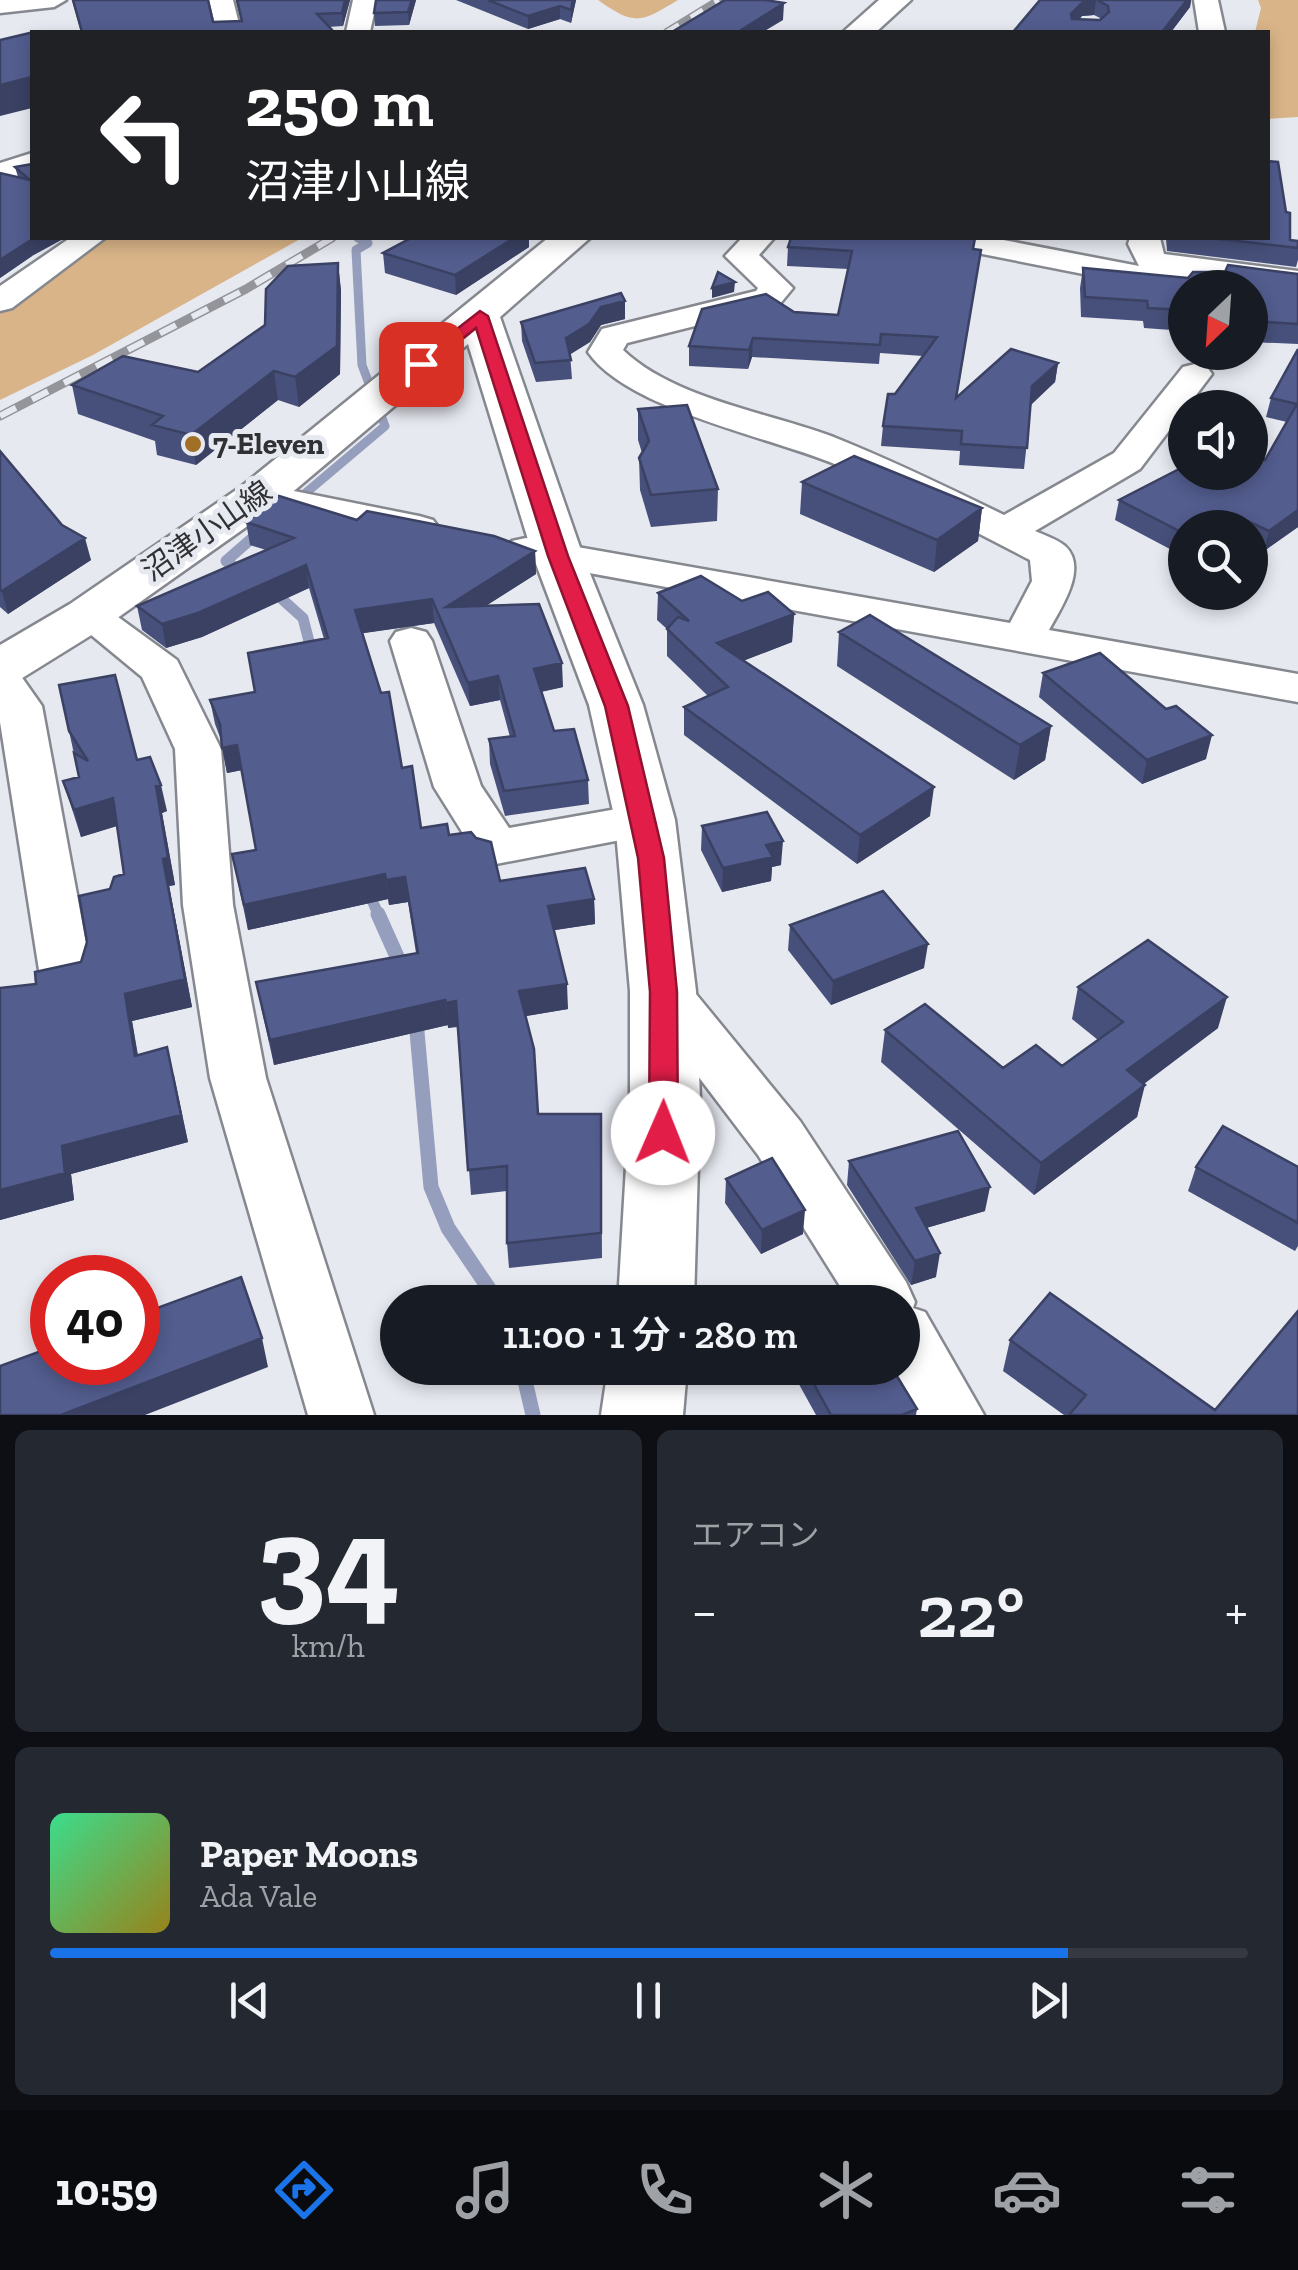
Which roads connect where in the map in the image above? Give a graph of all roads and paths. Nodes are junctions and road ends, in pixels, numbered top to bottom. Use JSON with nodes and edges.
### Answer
{"nodes":[{"id":1,"x":222,"y":0,"type":"edge"},
{"id":2,"x":365,"y":0,"type":"edge"},
{"id":3,"x":897,"y":0,"type":"edge"},
{"id":4,"x":1206,"y":0,"type":"edge"},
{"id":5,"x":58,"y":5,"type":"edge"},
{"id":6,"x":0,"y":6,"type":"edge"},
{"id":7,"x":850,"y":14,"type":"edge"},
{"id":8,"x":228,"y":30,"type":"edge"},
{"id":9,"x":358,"y":30,"type":"edge"},
{"id":10,"x":1214,"y":30,"type":"edge"},
{"id":11,"x":30,"y":163,"type":"edge"},
{"id":12,"x":0,"y":173,"type":"edge"},
{"id":13,"x":87,"y":240,"type":"edge"},
{"id":14,"x":592,"y":240,"type":"edge"},
{"id":15,"x":757,"y":240,"type":"edge"},
{"id":16,"x":957,"y":240,"type":"edge"},
{"id":17,"x":1144,"y":240,"type":"edge"},
{"id":18,"x":556,"y":251,"type":"edge"},
{"id":19,"x":1168,"y":281,"type":"edge"},
{"id":20,"x":1298,"y":281,"type":"edge"},
{"id":21,"x":1268,"y":299,"type":"edge"},
{"id":22,"x":0,"y":301,"type":"edge"},
{"id":23,"x":1298,"y":304,"type":"edge"},
{"id":24,"x":480,"y":316,"type":"junction"},
{"id":25,"x":1195,"y":374,"type":"dead end"},
{"id":26,"x":260,"y":496,"type":"junction"},
{"id":27,"x":1006,"y":532,"type":"junction"},
{"id":28,"x":558,"y":556,"type":"junction"},
{"id":29,"x":88,"y":614,"type":"junction"},
{"id":30,"x":1024,"y":637,"type":"junction"},
{"id":31,"x":411,"y":641,"type":"dead end"},
{"id":32,"x":0,"y":668,"type":"edge"},
{"id":33,"x":0,"y":679,"type":"edge"},
{"id":34,"x":1298,"y":688,"type":"edge"},
{"id":35,"x":645,"y":820,"type":"junction"},
{"id":36,"x":65,"y":970,"type":"edge"},
{"id":37,"x":663,"y":992,"type":"junction"},
{"id":38,"x":657,"y":1285,"type":"edge"},
{"id":39,"x":873,"y":1285,"type":"edge"},
{"id":40,"x":920,"y":1362,"type":"edge"},
{"id":41,"x":646,"y":1385,"type":"edge"},
{"id":42,"x":340,"y":1415,"type":"edge"},
{"id":43,"x":642,"y":1415,"type":"edge"},
{"id":44,"x":951,"y":1415,"type":"edge"}],
"edges":[{"from":1,"to":8,"type":"street"},
{"from":2,"to":9,"type":"street"},
{"from":3,"to":7,"type":"street"},
{"from":4,"to":10,"type":"street"},
{"from":5,"to":6,"type":"street"},
{"from":11,"to":12,"type":"street"},
{"from":13,"to":22,"type":"street"},
{"from":14,"to":18,"type":"street","name":"沼津小山線"},
{"from":15,"to":27,"type":"street"},
{"from":16,"to":19,"type":"street"},
{"from":17,"to":20,"type":"street"},
{"from":18,"to":24,"type":"street","name":"沼津小山線"},
{"from":21,"to":23,"type":"street"},
{"from":24,"to":26,"type":"street","name":"沼津小山線"},
{"from":24,"to":28,"type":"street"},
{"from":25,"to":27,"type":"street"},
{"from":26,"to":28,"type":"street"},
{"from":26,"to":29,"type":"street","name":"沼津小山線"},
{"from":27,"to":30,"type":"street"},
{"from":28,"to":30,"type":"street"},
{"from":28,"to":35,"type":"street"},
{"from":29,"to":32,"type":"street","name":"沼津小山線"},
{"from":29,"to":42,"type":"street"},
{"from":30,"to":34,"type":"street"},
{"from":31,"to":35,"type":"street"},
{"from":33,"to":36,"type":"street"},
{"from":35,"to":37,"type":"street"},
{"from":37,"to":38,"type":"street"},
{"from":37,"to":39,"type":"street"},
{"from":40,"to":44,"type":"street"},
{"from":41,"to":43,"type":"street"}]}
